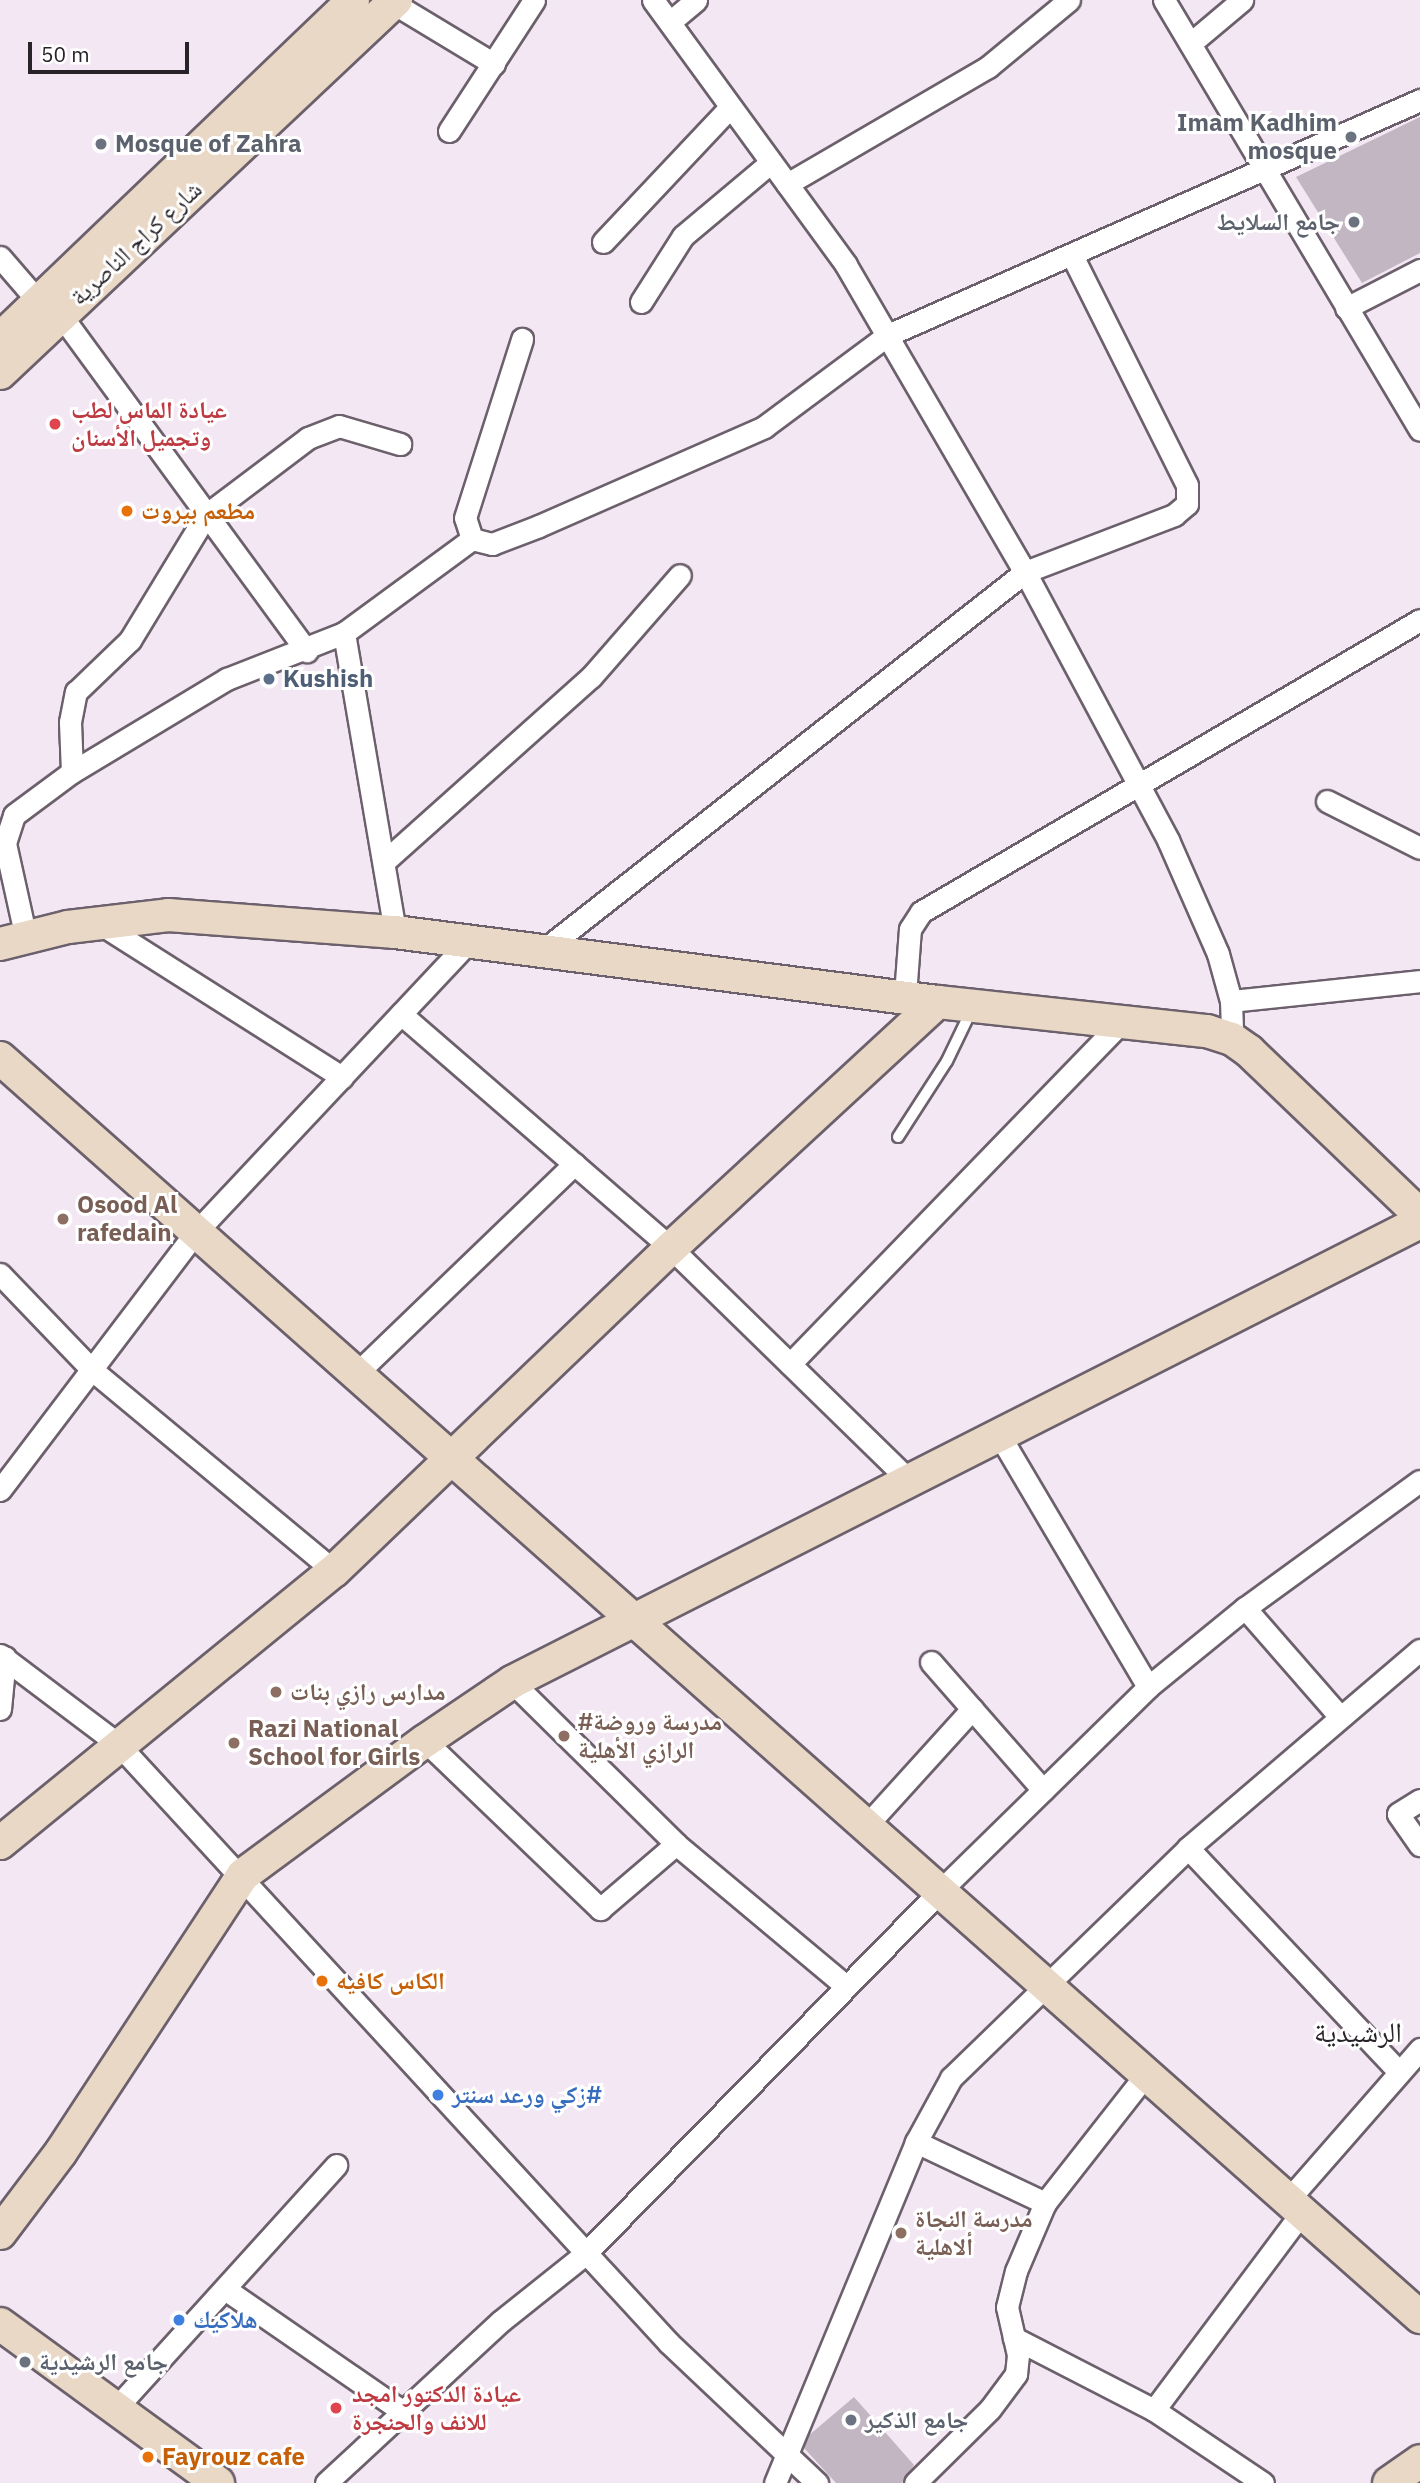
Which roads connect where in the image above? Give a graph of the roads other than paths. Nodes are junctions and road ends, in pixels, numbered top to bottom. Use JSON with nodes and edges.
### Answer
{"nodes":[{"id":1,"x":353,"y":0,"type":"edge"},
{"id":2,"x":534,"y":0,"type":"edge"},
{"id":3,"x":653,"y":0,"type":"edge"},
{"id":4,"x":696,"y":0,"type":"edge"},
{"id":5,"x":1069,"y":0,"type":"edge"},
{"id":6,"x":1164,"y":0,"type":"edge"},
{"id":7,"x":1242,"y":0,"type":"edge"},
{"id":8,"x":394,"y":2,"type":"edge"},
{"id":9,"x":670,"y":22,"type":"junction"},
{"id":10,"x":1191,"y":43,"type":"junction"},
{"id":11,"x":494,"y":64,"type":"junction"},
{"id":12,"x":1420,"y":100,"type":"edge"},
{"id":13,"x":730,"y":107,"type":"junction"},
{"id":14,"x":449,"y":131,"type":"dead end"},
{"id":15,"x":769,"y":163,"type":"junction"},
{"id":16,"x":1265,"y":169,"type":"junction"},
{"id":17,"x":787,"y":184,"type":"junction"},
{"id":18,"x":603,"y":242,"type":"dead end"},
{"id":19,"x":1072,"y":255,"type":"junction"},
{"id":20,"x":0,"y":257,"type":"edge"},
{"id":21,"x":1420,"y":270,"type":"edge"},
{"id":22,"x":641,"y":302,"type":"dead end"},
{"id":23,"x":49,"y":307,"type":"junction"},
{"id":24,"x":1346,"y":308,"type":"junction"},
{"id":25,"x":888,"y":335,"type":"junction"},
{"id":26,"x":0,"y":340,"type":"edge"},
{"id":27,"x":522,"y":340,"type":"dead end"},
{"id":28,"x":0,"y":373,"type":"edge"},
{"id":29,"x":1420,"y":430,"type":"edge"},
{"id":30,"x":400,"y":444,"type":"dead end"},
{"id":31,"x":206,"y":514,"type":"junction"},
{"id":32,"x":472,"y":539,"type":"junction"},
{"id":33,"x":1026,"y":572,"type":"junction"},
{"id":34,"x":680,"y":575,"type":"dead end"},
{"id":35,"x":1420,"y":620,"type":"edge"},
{"id":36,"x":344,"y":633,"type":"junction"},
{"id":37,"x":307,"y":651,"type":"junction"},
{"id":38,"x":72,"y":772,"type":"junction"},
{"id":39,"x":1139,"y":785,"type":"junction"},
{"id":40,"x":1327,"y":801,"type":"dead end"},
{"id":41,"x":1420,"y":848,"type":"edge"},
{"id":42,"x":386,"y":860,"type":"junction"},
{"id":43,"x":6,"y":886,"type":"edge"},
{"id":44,"x":99,"y":923,"type":"junction"},
{"id":45,"x":395,"y":932,"type":"junction"},
{"id":46,"x":13,"y":941,"type":"edge"},
{"id":47,"x":468,"y":942,"type":"junction"},
{"id":48,"x":545,"y":948,"type":"junction"},
{"id":49,"x":1420,"y":981,"type":"edge"},
{"id":50,"x":905,"y":995,"type":"junction"},
{"id":51,"x":1231,"y":1001,"type":"junction"},
{"id":52,"x":937,"y":1002,"type":"junction"},
{"id":53,"x":973,"y":1006,"type":"junction"},
{"id":54,"x":401,"y":1014,"type":"junction"},
{"id":55,"x":1121,"y":1022,"type":"junction"},
{"id":56,"x":1232,"y":1039,"type":"junction"},
{"id":57,"x":0,"y":1058,"type":"edge"},
{"id":58,"x":342,"y":1077,"type":"junction"},
{"id":59,"x":898,"y":1137,"type":"dead end"},
{"id":60,"x":574,"y":1164,"type":"junction"},
{"id":61,"x":1420,"y":1215,"type":"edge"},
{"id":62,"x":1420,"y":1222,"type":"edge"},
{"id":63,"x":196,"y":1232,"type":"junction"},
{"id":64,"x":671,"y":1248,"type":"junction"},
{"id":65,"x":0,"y":1274,"type":"edge"},
{"id":66,"x":790,"y":1364,"type":"junction"},
{"id":67,"x":91,"y":1369,"type":"junction"},
{"id":68,"x":356,"y":1374,"type":"junction"},
{"id":69,"x":1000,"y":1438,"type":"junction"},
{"id":70,"x":452,"y":1459,"type":"junction"},
{"id":71,"x":1420,"y":1481,"type":"edge"},
{"id":72,"x":912,"y":1483,"type":"junction"},
{"id":73,"x":0,"y":1490,"type":"edge"},
{"id":74,"x":334,"y":1571,"type":"junction"},
{"id":75,"x":1245,"y":1608,"type":"junction"},
{"id":76,"x":636,"y":1622,"type":"junction"},
{"id":77,"x":1420,"y":1650,"type":"edge"},
{"id":78,"x":2,"y":1656,"type":"edge"},
{"id":79,"x":931,"y":1662,"type":"dead end"},
{"id":80,"x":512,"y":1682,"type":"junction"},
{"id":81,"x":1148,"y":1687,"type":"junction"},
{"id":82,"x":0,"y":1709,"type":"edge"},
{"id":83,"x":972,"y":1709,"type":"junction"},
{"id":84,"x":1340,"y":1717,"type":"junction"},
{"id":85,"x":425,"y":1741,"type":"junction"},
{"id":86,"x":118,"y":1744,"type":"junction"},
{"id":87,"x":1043,"y":1790,"type":"junction"},
{"id":88,"x":1420,"y":1800,"type":"edge"},
{"id":89,"x":866,"y":1826,"type":"junction"},
{"id":90,"x":0,"y":1843,"type":"edge"},
{"id":91,"x":676,"y":1844,"type":"junction"},
{"id":92,"x":1420,"y":1845,"type":"edge"},
{"id":93,"x":1188,"y":1849,"type":"junction"},
{"id":94,"x":243,"y":1875,"type":"junction"},
{"id":95,"x":940,"y":1891,"type":"junction"},
{"id":96,"x":1044,"y":1984,"type":"junction"},
{"id":97,"x":846,"y":1986,"type":"junction"},
{"id":98,"x":1420,"y":2049,"type":"edge"},
{"id":99,"x":1399,"y":2072,"type":"junction"},
{"id":100,"x":1146,"y":2074,"type":"junction"},
{"id":101,"x":916,"y":2142,"type":"junction"},
{"id":102,"x":336,"y":2165,"type":"dead end"},
{"id":103,"x":1045,"y":2203,"type":"junction"},
{"id":104,"x":1295,"y":2206,"type":"junction"},
{"id":105,"x":0,"y":2233,"type":"edge"},
{"id":106,"x":585,"y":2254,"type":"junction"},
{"id":107,"x":225,"y":2289,"type":"junction"},
{"id":108,"x":1420,"y":2317,"type":"edge"},
{"id":109,"x":0,"y":2323,"type":"edge"},
{"id":110,"x":1014,"y":2338,"type":"junction"},
{"id":111,"x":116,"y":2408,"type":"junction"},
{"id":112,"x":1154,"y":2410,"type":"junction"},
{"id":113,"x":403,"y":2412,"type":"junction"},
{"id":114,"x":785,"y":2450,"type":"junction"},
{"id":115,"x":1420,"y":2461,"type":"edge"},
{"id":116,"x":218,"y":2483,"type":"edge"},
{"id":117,"x":326,"y":2483,"type":"edge"},
{"id":118,"x":775,"y":2483,"type":"edge"},
{"id":119,"x":817,"y":2483,"type":"edge"},
{"id":120,"x":915,"y":2483,"type":"edge"},
{"id":121,"x":1264,"y":2483,"type":"edge"},
{"id":122,"x":1389,"y":2483,"type":"edge"}],
"edges":[{"from":1,"to":23,"type":"street","name":"شارع كراج الناصرية"},
{"from":2,"to":11,"type":"street"},
{"from":3,"to":9,"type":"street"},
{"from":4,"to":9,"type":"street"},
{"from":5,"to":17,"type":"street"},
{"from":6,"to":10,"type":"street"},
{"from":7,"to":10,"type":"street"},
{"from":8,"to":11,"type":"street"},
{"from":8,"to":23,"type":"street","name":"شارع كراج الناصرية"},
{"from":9,"to":13,"type":"street"},
{"from":10,"to":16,"type":"street"},
{"from":11,"to":14,"type":"street"},
{"from":12,"to":16,"type":"street"},
{"from":13,"to":15,"type":"street"},
{"from":13,"to":18,"type":"street"},
{"from":15,"to":17,"type":"street"},
{"from":15,"to":22,"type":"street"},
{"from":16,"to":19,"type":"street"},
{"from":16,"to":24,"type":"street"},
{"from":17,"to":25,"type":"street"},
{"from":19,"to":25,"type":"street"},
{"from":19,"to":33,"type":"street"},
{"from":20,"to":23,"type":"street"},
{"from":21,"to":24,"type":"street"},
{"from":23,"to":26,"type":"street","name":"شارع كراج الناصرية"},
{"from":23,"to":28,"type":"street","name":"شارع كراج الناصرية"},
{"from":23,"to":31,"type":"street"},
{"from":24,"to":29,"type":"street"},
{"from":25,"to":32,"type":"street"},
{"from":25,"to":33,"type":"street"},
{"from":27,"to":32,"type":"street"},
{"from":30,"to":31,"type":"street"},
{"from":31,"to":37,"type":"street"},
{"from":31,"to":38,"type":"street"},
{"from":32,"to":36,"type":"street"},
{"from":33,"to":39,"type":"street"},
{"from":33,"to":48,"type":"street"},
{"from":34,"to":42,"type":"street"},
{"from":35,"to":39,"type":"street"},
{"from":36,"to":37,"type":"street"},
{"from":36,"to":42,"type":"street"},
{"from":37,"to":38,"type":"street"},
{"from":38,"to":43,"type":"street"},
{"from":39,"to":50,"type":"street"},
{"from":39,"to":51,"type":"street"},
{"from":40,"to":41,"type":"street"},
{"from":42,"to":45,"type":"street"},
{"from":43,"to":46,"type":"street"},
{"from":44,"to":45,"type":"street"},
{"from":44,"to":46,"type":"street"},
{"from":44,"to":58,"type":"street"},
{"from":45,"to":47,"type":"street"},
{"from":47,"to":48,"type":"street"},
{"from":47,"to":54,"type":"street"},
{"from":48,"to":50,"type":"street"},
{"from":49,"to":51,"type":"street"},
{"from":50,"to":52,"type":"street"},
{"from":51,"to":56,"type":"street"},
{"from":52,"to":53,"type":"street"},
{"from":52,"to":64,"type":"street"},
{"from":53,"to":55,"type":"street"},
{"from":53,"to":59,"type":"lane"},
{"from":54,"to":58,"type":"street"},
{"from":54,"to":60,"type":"street"},
{"from":55,"to":56,"type":"street"},
{"from":55,"to":66,"type":"street"},
{"from":56,"to":61,"type":"street"},
{"from":57,"to":63,"type":"street"},
{"from":58,"to":63,"type":"street"},
{"from":60,"to":64,"type":"street"},
{"from":60,"to":68,"type":"street"},
{"from":62,"to":69,"type":"street"},
{"from":63,"to":67,"type":"street"},
{"from":63,"to":68,"type":"street"},
{"from":64,"to":66,"type":"street"},
{"from":64,"to":70,"type":"street"},
{"from":65,"to":67,"type":"street"},
{"from":66,"to":72,"type":"street"},
{"from":67,"to":73,"type":"street"},
{"from":67,"to":74,"type":"street"},
{"from":68,"to":70,"type":"street"},
{"from":69,"to":72,"type":"street"},
{"from":69,"to":81,"type":"street"},
{"from":70,"to":74,"type":"street"},
{"from":70,"to":76,"type":"street"},
{"from":71,"to":75,"type":"street"},
{"from":72,"to":76,"type":"street"},
{"from":74,"to":86,"type":"street"},
{"from":75,"to":81,"type":"street"},
{"from":75,"to":84,"type":"street"},
{"from":76,"to":80,"type":"street"},
{"from":76,"to":89,"type":"street"},
{"from":77,"to":84,"type":"street"},
{"from":78,"to":82,"type":"street"},
{"from":78,"to":86,"type":"street"},
{"from":79,"to":83,"type":"street"},
{"from":80,"to":85,"type":"street"},
{"from":80,"to":91,"type":"street"},
{"from":81,"to":87,"type":"street"},
{"from":83,"to":87,"type":"street"},
{"from":83,"to":89,"type":"street"},
{"from":84,"to":93,"type":"street"},
{"from":85,"to":91,"type":"street"},
{"from":85,"to":94,"type":"street"},
{"from":86,"to":90,"type":"street"},
{"from":86,"to":94,"type":"street"},
{"from":87,"to":95,"type":"street"},
{"from":88,"to":92,"type":"street"},
{"from":89,"to":95,"type":"street"},
{"from":91,"to":97,"type":"street"},
{"from":93,"to":96,"type":"street"},
{"from":93,"to":99,"type":"street"},
{"from":94,"to":105,"type":"street"},
{"from":94,"to":106,"type":"street"},
{"from":95,"to":96,"type":"street"},
{"from":95,"to":97,"type":"street"},
{"from":96,"to":100,"type":"street"},
{"from":96,"to":101,"type":"street"},
{"from":97,"to":106,"type":"street"},
{"from":98,"to":99,"type":"street"},
{"from":99,"to":104,"type":"street"},
{"from":100,"to":103,"type":"street"},
{"from":100,"to":104,"type":"street"},
{"from":101,"to":103,"type":"street"},
{"from":101,"to":114,"type":"street"},
{"from":102,"to":107,"type":"street"},
{"from":103,"to":110,"type":"street"},
{"from":104,"to":108,"type":"street"},
{"from":104,"to":112,"type":"street"},
{"from":106,"to":113,"type":"street"},
{"from":106,"to":114,"type":"street"},
{"from":107,"to":111,"type":"street"},
{"from":107,"to":113,"type":"street"},
{"from":109,"to":111,"type":"street"},
{"from":110,"to":112,"type":"street"},
{"from":110,"to":120,"type":"street"},
{"from":111,"to":116,"type":"street"},
{"from":112,"to":121,"type":"street"},
{"from":113,"to":117,"type":"street"},
{"from":114,"to":118,"type":"street"},
{"from":114,"to":119,"type":"street"},
{"from":115,"to":122,"type":"street"}]}
